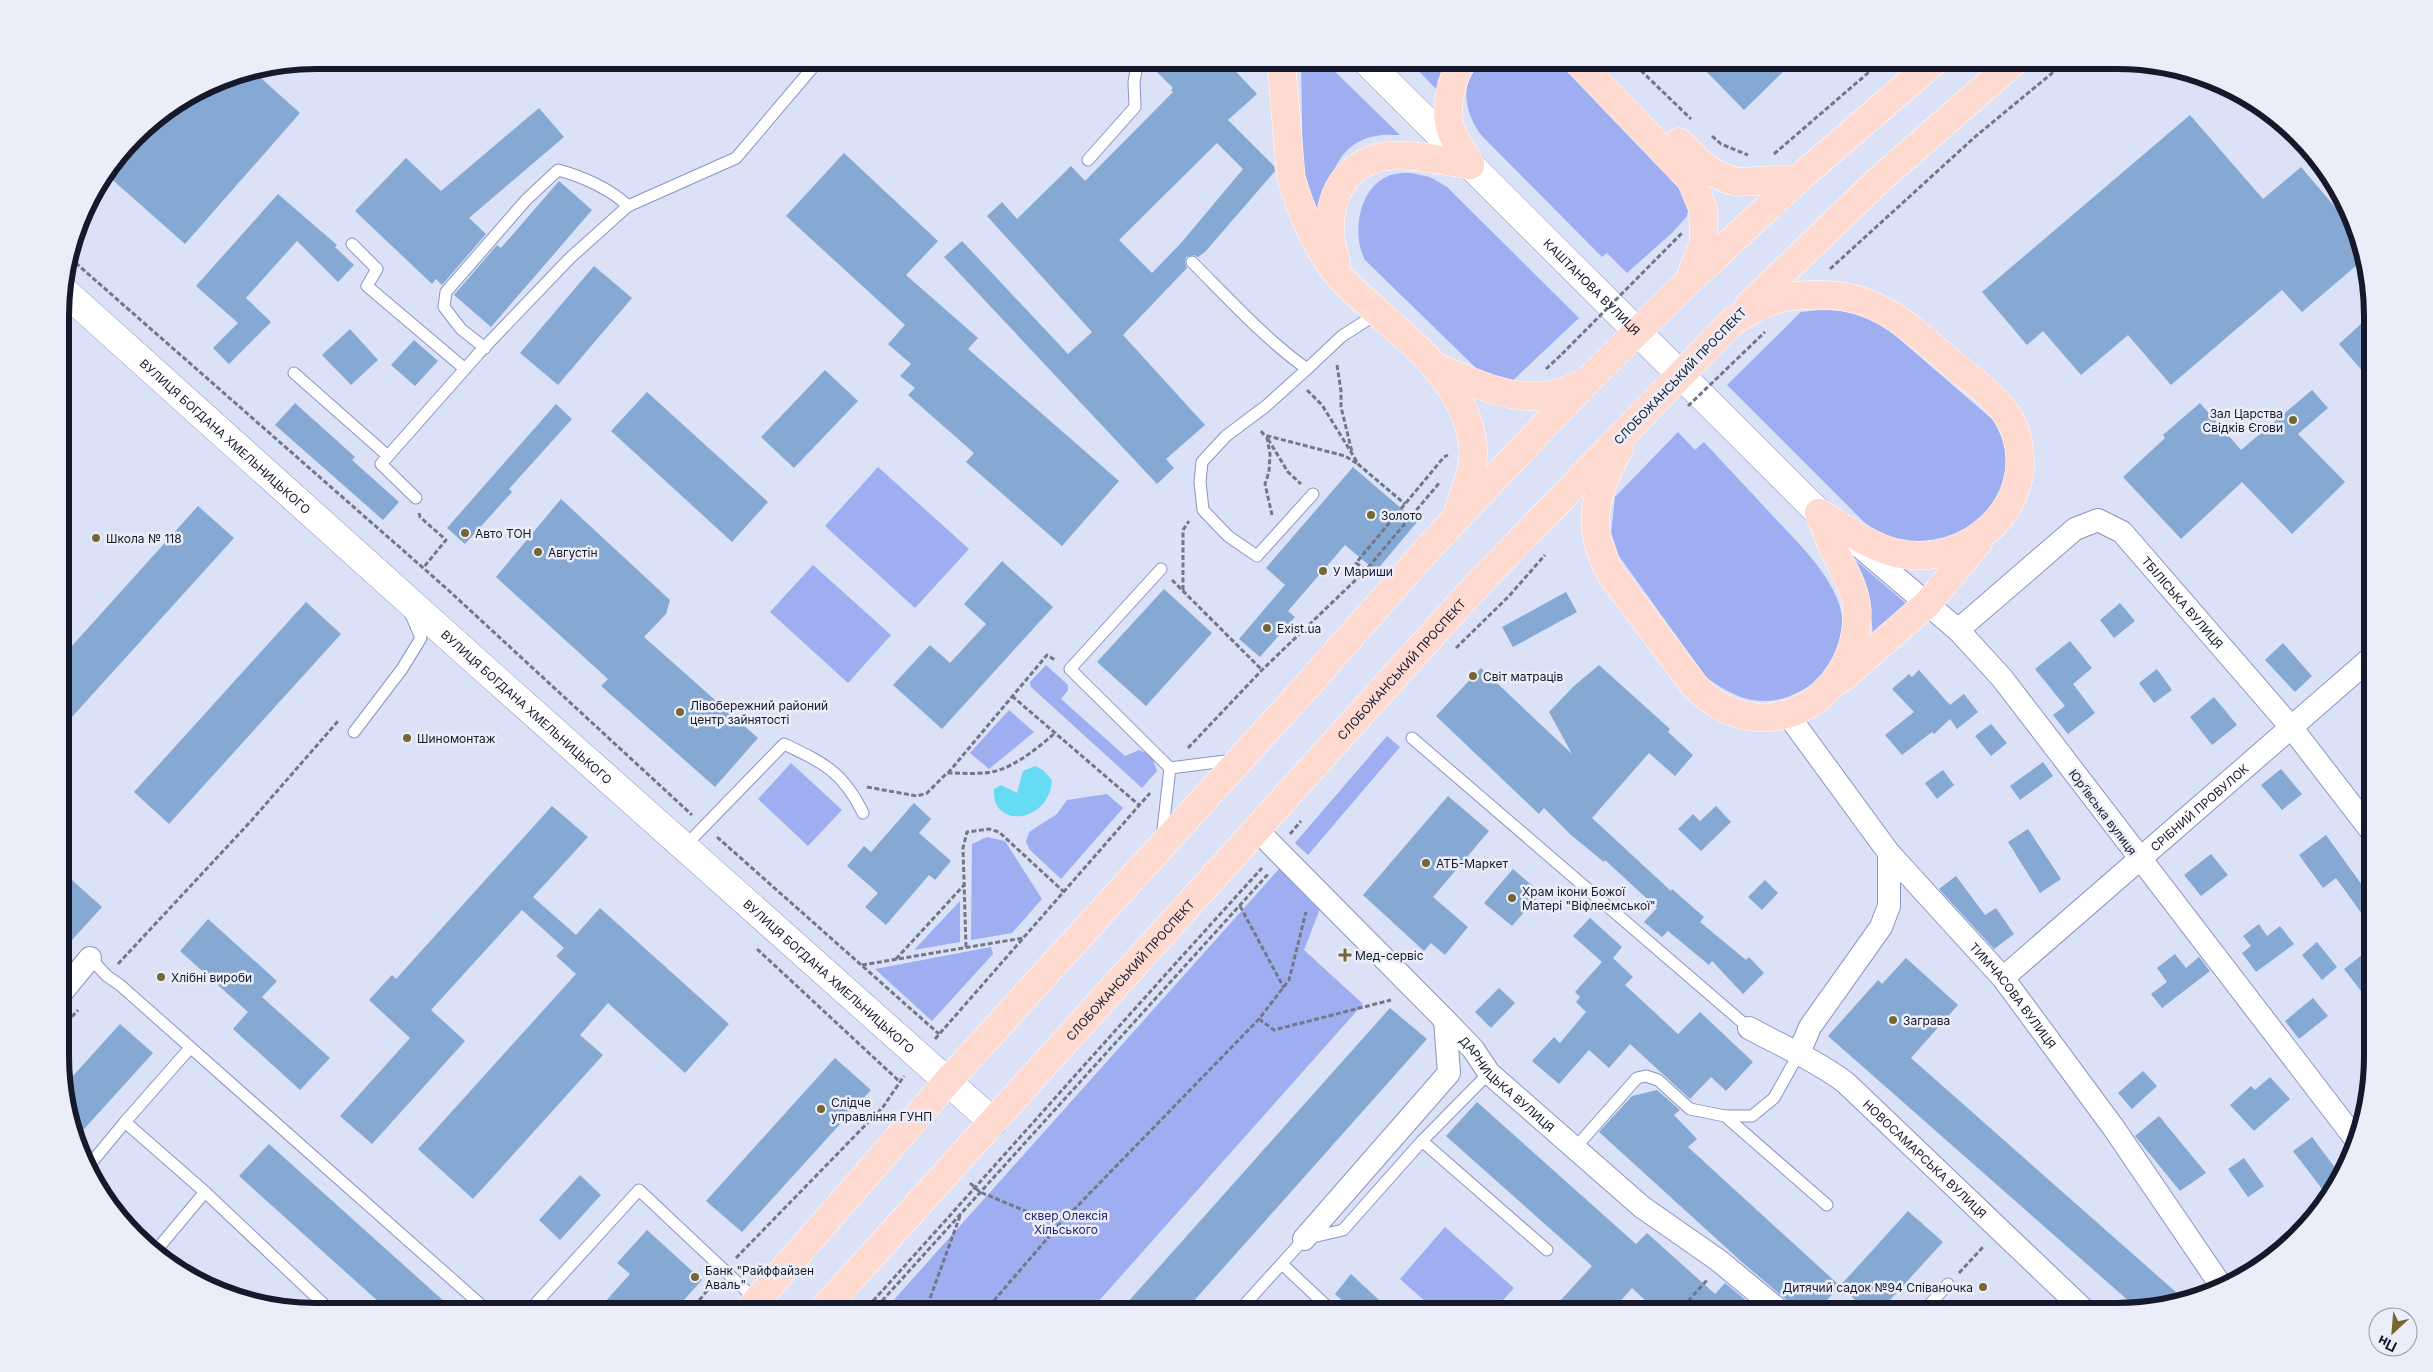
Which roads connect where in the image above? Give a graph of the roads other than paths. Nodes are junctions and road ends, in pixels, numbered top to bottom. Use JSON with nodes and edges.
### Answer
{"nodes":[{"id":1,"x":811,"y":69,"type":"edge"},
{"id":2,"x":1136,"y":69,"type":"edge"},
{"id":3,"x":1282,"y":69,"type":"edge"},
{"id":4,"x":1374,"y":69,"type":"edge"},
{"id":5,"x":1457,"y":69,"type":"edge"},
{"id":6,"x":1585,"y":69,"type":"edge"},
{"id":7,"x":1609,"y":69,"type":"edge"},
{"id":8,"x":1926,"y":69,"type":"edge"},
{"id":9,"x":2006,"y":69,"type":"edge"},
{"id":10,"x":1088,"y":160,"type":"dead end"},
{"id":11,"x":1470,"y":166,"type":"junction"},
{"id":12,"x":1798,"y":180,"type":"junction"},
{"id":13,"x":628,"y":206,"type":"junction"},
{"id":14,"x":352,"y":244,"type":"dead end"},
{"id":15,"x":1192,"y":262,"type":"dead end"},
{"id":16,"x":1340,"y":276,"type":"junction"},
{"id":17,"x":1688,"y":281,"type":"junction"},
{"id":18,"x":70,"y":296,"type":"edge"},
{"id":19,"x":1378,"y":313,"type":"junction"},
{"id":20,"x":1734,"y":320,"type":"junction"},
{"id":21,"x":485,"y":348,"type":"junction"},
{"id":22,"x":1438,"y":368,"type":"junction"},
{"id":23,"x":465,"y":369,"type":"junction"},
{"id":24,"x":1307,"y":369,"type":"junction"},
{"id":25,"x":294,"y":373,"type":"dead end"},
{"id":26,"x":1589,"y":379,"type":"junction"},
{"id":27,"x":1631,"y":426,"type":"junction"},
{"id":28,"x":388,"y":456,"type":"junction"},
{"id":29,"x":1313,"y":494,"type":"road end"},
{"id":30,"x":416,"y":498,"type":"dead end"},
{"id":31,"x":1819,"y":512,"type":"junction"},
{"id":32,"x":1456,"y":519,"type":"junction"},
{"id":33,"x":1992,"y":526,"type":"junction"},
{"id":34,"x":1161,"y":570,"type":"road end"},
{"id":35,"x":404,"y":596,"type":"junction"},
{"id":36,"x":1927,"y":604,"type":"junction"},
{"id":37,"x":1958,"y":630,"type":"junction"},
{"id":38,"x":2364,"y":665,"type":"edge"},
{"id":39,"x":1833,"y":686,"type":"junction"},
{"id":40,"x":1788,"y":715,"type":"junction"},
{"id":41,"x":2291,"y":727,"type":"junction"},
{"id":42,"x":354,"y":732,"type":"dead end"},
{"id":43,"x":1412,"y":738,"type":"dead end"},
{"id":44,"x":1240,"y":759,"type":"junction"},
{"id":45,"x":1170,"y":768,"type":"junction"},
{"id":46,"x":863,"y":813,"type":"dead end"},
{"id":47,"x":2364,"y":822,"type":"edge"},
{"id":48,"x":1256,"y":829,"type":"junction"},
{"id":49,"x":1160,"y":847,"type":"junction"},
{"id":50,"x":684,"y":848,"type":"junction"},
{"id":51,"x":1889,"y":853,"type":"junction"},
{"id":52,"x":2139,"y":860,"type":"junction"},
{"id":53,"x":90,"y":958,"type":"joint"},
{"id":54,"x":2003,"y":978,"type":"junction"},
{"id":55,"x":69,"y":984,"type":"edge"},
{"id":56,"x":1445,"y":1020,"type":"junction"},
{"id":57,"x":1749,"y":1028,"type":"joint"},
{"id":58,"x":190,"y":1048,"type":"junction"},
{"id":59,"x":1798,"y":1055,"type":"junction"},
{"id":60,"x":1489,"y":1073,"type":"junction"},
{"id":61,"x":947,"y":1082,"type":"junction"},
{"id":62,"x":1725,"y":1116,"type":"junction"},
{"id":63,"x":125,"y":1122,"type":"junction"},
{"id":64,"x":993,"y":1122,"type":"junction"},
{"id":65,"x":2352,"y":1134,"type":"edge"},
{"id":66,"x":1422,"y":1141,"type":"junction"},
{"id":67,"x":1575,"y":1148,"type":"junction"},
{"id":68,"x":92,"y":1162,"type":"edge"},
{"id":69,"x":205,"y":1192,"type":"junction"},
{"id":70,"x":1827,"y":1204,"type":"dead end"},
{"id":71,"x":1304,"y":1239,"type":"junction"},
{"id":72,"x":159,"y":1247,"type":"edge"},
{"id":73,"x":1547,"y":1250,"type":"dead end"},
{"id":74,"x":1282,"y":1264,"type":"junction"},
{"id":75,"x":2218,"y":1281,"type":"edge"},
{"id":76,"x":1948,"y":1284,"type":"road end"},
{"id":77,"x":322,"y":1303,"type":"edge"},
{"id":78,"x":479,"y":1303,"type":"edge"},
{"id":79,"x":536,"y":1303,"type":"edge"},
{"id":80,"x":750,"y":1303,"type":"edge"},
{"id":81,"x":755,"y":1303,"type":"edge"},
{"id":82,"x":829,"y":1303,"type":"edge"},
{"id":83,"x":1246,"y":1303,"type":"edge"},
{"id":84,"x":1323,"y":1303,"type":"edge"},
{"id":85,"x":1770,"y":1303,"type":"edge"},
{"id":86,"x":1931,"y":1303,"type":"edge"},
{"id":87,"x":2076,"y":1303,"type":"edge"}],
"edges":[{"from":1,"to":13,"type":"lane"},
{"from":2,"to":10,"type":"lane"},
{"from":3,"to":16,"type":"main road"},
{"from":4,"to":11,"type":"street","name":"КАШТАНОВА ВУЛИЦЯ"},
{"from":5,"to":11,"type":"main road"},
{"from":6,"to":17,"type":"main road"},
{"from":7,"to":12,"type":"main road"},
{"from":8,"to":12,"type":"main road"},
{"from":9,"to":20,"type":"main road","name":"СЛОБОЖАНСЬКИЙ ПРОСПЕКТ"},
{"from":11,"to":16,"type":"main road"},
{"from":11,"to":31,"type":"street","name":"КАШТАНОВА ВУЛИЦЯ"},
{"from":12,"to":17,"type":"main road"},
{"from":13,"to":21,"type":"lane"},
{"from":13,"to":21,"type":"lane"},
{"from":14,"to":23,"type":"lane"},
{"from":15,"to":24,"type":"lane"},
{"from":16,"to":19,"type":"main road"},
{"from":17,"to":26,"type":"main road","bridge":true},
{"from":18,"to":35,"type":"street","name":"ВУЛИЦЯ БОГДАНА ХМЕЛЬНИЦЬКОГО"},
{"from":19,"to":22,"type":"main road"},
{"from":19,"to":24,"type":"lane"},
{"from":20,"to":27,"type":"main road","name":"СЛОБОЖАНСЬКИЙ ПРОСПЕКТ","bridge":true},
{"from":20,"to":33,"type":"main road"},
{"from":21,"to":23,"type":"lane"},
{"from":22,"to":26,"type":"main road"},
{"from":22,"to":32,"type":"main road"},
{"from":23,"to":28,"type":"lane"},
{"from":24,"to":29,"type":"lane"},
{"from":25,"to":28,"type":"lane"},
{"from":26,"to":32,"type":"main road"},
{"from":27,"to":40,"type":"main road"},
{"from":27,"to":48,"type":"main road","name":"СЛОБОЖАНСЬКИЙ ПРОСПЕКТ"},
{"from":28,"to":30,"type":"lane"},
{"from":31,"to":33,"type":"main road"},
{"from":31,"to":36,"type":"street","name":"Юрʼївська вулиця"},
{"from":31,"to":39,"type":"main road"},
{"from":32,"to":44,"type":"main road"},
{"from":33,"to":36,"type":"main road"},
{"from":34,"to":45,"type":"lane"},
{"from":35,"to":42,"type":"lane"},
{"from":35,"to":50,"type":"street","name":"ВУЛИЦЯ БОГДАНА ХМЕЛЬНИЦЬКОГО"},
{"from":36,"to":37,"type":"street","name":"Юрʼївська вулиця"},
{"from":36,"to":39,"type":"main road"},
{"from":37,"to":41,"type":"street","name":"ТБІЛІСЬКА ВУЛИЦЯ"},
{"from":37,"to":52,"type":"street","name":"Юрʼївська вулиця"},
{"from":38,"to":41,"type":"street","name":"СРІБНИЙ ПРОВУЛОК"},
{"from":39,"to":40,"type":"main road"},
{"from":40,"to":51,"type":"street","name":"ТИМЧАСОВА ВУЛИЦЯ"},
{"from":41,"to":47,"type":"street","name":"ТБІЛІСЬКА ВУЛИЦЯ"},
{"from":41,"to":52,"type":"street","name":"СРІБНИЙ ПРОВУЛОК"},
{"from":43,"to":57,"type":"lane"},
{"from":44,"to":45,"type":"lane"},
{"from":44,"to":49,"type":"main road"},
{"from":45,"to":49,"type":"lane"},
{"from":46,"to":50,"type":"lane"},
{"from":48,"to":56,"type":"street","name":"ДАРНИЦЬКА ВУЛИЦЯ"},
{"from":48,"to":64,"type":"main road","name":"СЛОБОЖАНСЬКИЙ ПРОСПЕКТ"},
{"from":49,"to":61,"type":"main road"},
{"from":50,"to":61,"type":"street","name":"ВУЛИЦЯ БОГДАНА ХМЕЛЬНИЦЬКОГО"},
{"from":51,"to":54,"type":"street","name":"ТИМЧАСОВА ВУЛИЦЯ"},
{"from":51,"to":59,"type":"street"},
{"from":52,"to":54,"type":"street","name":"СРІБНИЙ ПРОВУЛОК"},
{"from":52,"to":65,"type":"street","name":"Юрʼївська вулиця"},
{"from":53,"to":55,"type":"street"},
{"from":53,"to":58,"type":"lane"},
{"from":54,"to":75,"type":"street","name":"ТИМЧАСОВА ВУЛИЦЯ"},
{"from":56,"to":60,"type":"street","name":"ДАРНИЦЬКА ВУЛИЦЯ"},
{"from":56,"to":71,"type":"street"},
{"from":57,"to":59,"type":"street","name":"НОВОСАМАРСЬКА ВУЛИЦЯ"},
{"from":58,"to":63,"type":"lane"},
{"from":58,"to":78,"type":"lane"},
{"from":59,"to":62,"type":"lane"},
{"from":59,"to":87,"type":"street","name":"НОВОСАМАРСЬКА ВУЛИЦЯ"},
{"from":60,"to":66,"type":"lane"},
{"from":60,"to":67,"type":"street","name":"ДАРНИЦЬКА ВУЛИЦЯ"},
{"from":61,"to":64,"type":"street","name":"ВУЛИЦЯ БОГДАНА ХМЕЛЬНИЦЬКОГО"},
{"from":61,"to":81,"type":"main road"},
{"from":62,"to":67,"type":"lane"},
{"from":62,"to":70,"type":"lane"},
{"from":63,"to":68,"type":"lane"},
{"from":63,"to":69,"type":"lane"},
{"from":64,"to":82,"type":"main road","name":"СЛОБОЖАНСЬКИЙ ПРОСПЕКТ"},
{"from":66,"to":71,"type":"lane"},
{"from":66,"to":73,"type":"lane"},
{"from":67,"to":85,"type":"street","name":"ДАРНИЦЬКА ВУЛИЦЯ"},
{"from":69,"to":72,"type":"lane"},
{"from":69,"to":77,"type":"lane"},
{"from":71,"to":74,"type":"lane"},
{"from":74,"to":83,"type":"lane"},
{"from":74,"to":84,"type":"lane"},
{"from":76,"to":86,"type":"lane"},
{"from":79,"to":80,"type":"lane"}]}
